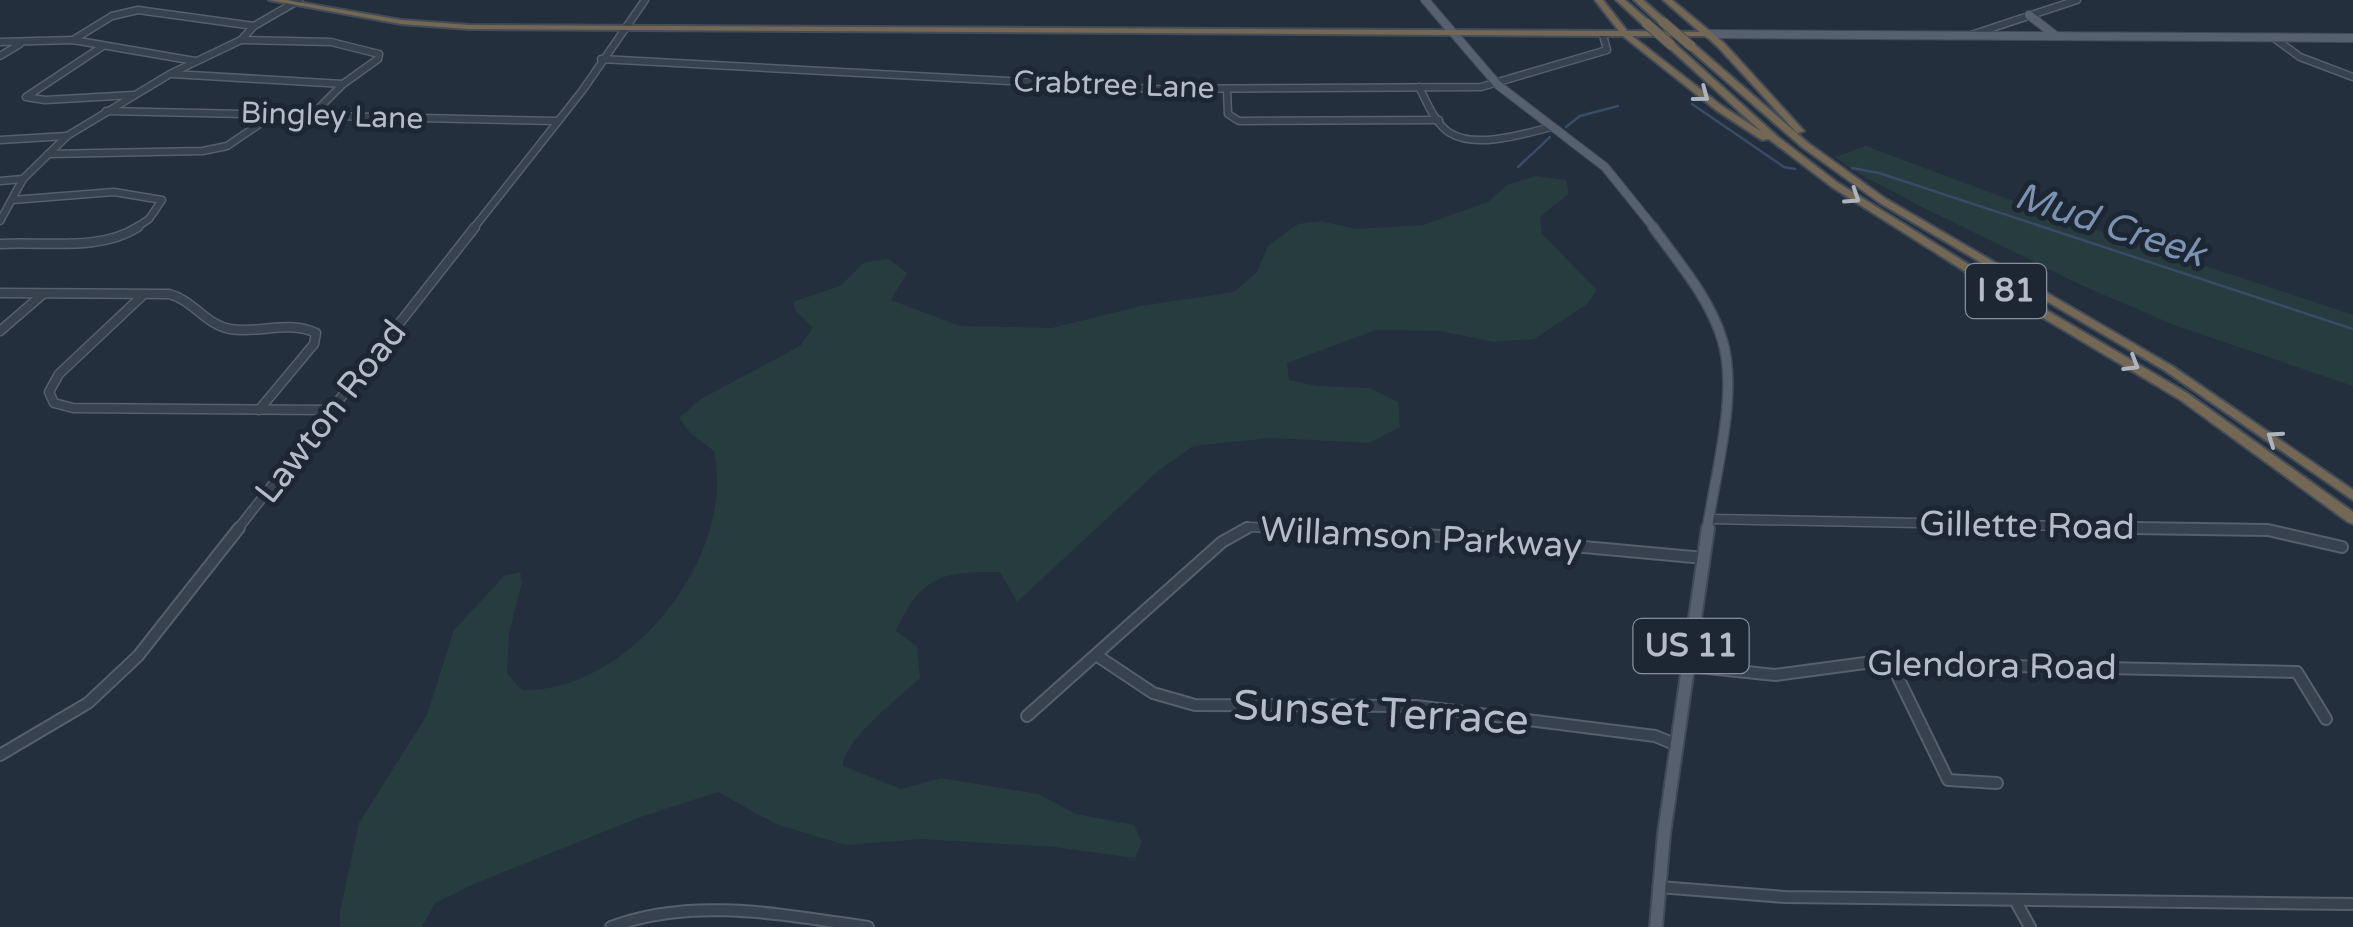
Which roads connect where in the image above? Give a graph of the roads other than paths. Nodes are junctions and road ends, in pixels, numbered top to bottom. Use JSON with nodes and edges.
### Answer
{"nodes":[{"id":1,"x":273,"y":0,"type":"edge"},
{"id":2,"x":644,"y":0,"type":"edge"},
{"id":3,"x":1425,"y":0,"type":"edge"},
{"id":4,"x":1599,"y":0,"type":"edge"},
{"id":5,"x":1620,"y":0,"type":"edge"},
{"id":6,"x":1638,"y":0,"type":"edge"},
{"id":7,"x":1665,"y":0,"type":"edge"},
{"id":8,"x":2077,"y":0,"type":"edge"},
{"id":9,"x":295,"y":2,"type":"edge"},
{"id":10,"x":2030,"y":16,"type":"junction"},
{"id":11,"x":254,"y":26,"type":"junction"},
{"id":12,"x":623,"y":28,"type":"junction"},
{"id":13,"x":1454,"y":34,"type":"junction"},
{"id":14,"x":1706,"y":34,"type":"junction"},
{"id":15,"x":1603,"y":35,"type":"junction"},
{"id":16,"x":1626,"y":35,"type":"junction"},
{"id":17,"x":1966,"y":36,"type":"junction"},
{"id":18,"x":2057,"y":37,"type":"junction"},
{"id":19,"x":2353,"y":38,"type":"edge"},
{"id":20,"x":73,"y":40,"type":"junction"},
{"id":21,"x":241,"y":40,"type":"junction"},
{"id":22,"x":2277,"y":40,"type":"junction"},
{"id":23,"x":0,"y":42,"type":"edge"},
{"id":24,"x":22,"y":42,"type":"junction"},
{"id":25,"x":103,"y":46,"type":"junction"},
{"id":26,"x":0,"y":56,"type":"edge"},
{"id":27,"x":601,"y":58,"type":"junction"},
{"id":28,"x":196,"y":61,"type":"junction"},
{"id":29,"x":170,"y":74,"type":"junction"},
{"id":30,"x":2353,"y":76,"type":"edge"},
{"id":31,"x":343,"y":84,"type":"junction"},
{"id":32,"x":1498,"y":85,"type":"junction"},
{"id":33,"x":1419,"y":88,"type":"junction"},
{"id":34,"x":1227,"y":89,"type":"junction"},
{"id":35,"x":133,"y":96,"type":"junction"},
{"id":36,"x":106,"y":111,"type":"junction"},
{"id":37,"x":270,"y":117,"type":"junction"},
{"id":38,"x":308,"y":118,"type":"junction"},
{"id":39,"x":1440,"y":120,"type":"junction"},
{"id":40,"x":558,"y":121,"type":"junction"},
{"id":41,"x":1551,"y":127,"type":"junction"},
{"id":42,"x":67,"y":136,"type":"junction"},
{"id":43,"x":0,"y":140,"type":"edge"},
{"id":44,"x":48,"y":154,"type":"junction"},
{"id":45,"x":1808,"y":165,"type":"junction"},
{"id":46,"x":1842,"y":172,"type":"junction"},
{"id":47,"x":23,"y":179,"type":"junction"},
{"id":48,"x":0,"y":182,"type":"edge"},
{"id":49,"x":12,"y":200,"type":"junction"},
{"id":50,"x":0,"y":221,"type":"edge"},
{"id":51,"x":0,"y":244,"type":"edge"},
{"id":52,"x":0,"y":293,"type":"edge"},
{"id":53,"x":43,"y":294,"type":"junction"},
{"id":54,"x":144,"y":294,"type":"junction"},
{"id":55,"x":0,"y":330,"type":"edge"},
{"id":56,"x":259,"y":410,"type":"junction"},
{"id":57,"x":332,"y":410,"type":"junction"},
{"id":58,"x":2353,"y":496,"type":"edge"},
{"id":59,"x":1710,"y":519,"type":"junction"},
{"id":60,"x":2353,"y":519,"type":"edge"},
{"id":61,"x":2342,"y":546,"type":"dead end"},
{"id":62,"x":1704,"y":558,"type":"junction"},
{"id":63,"x":1096,"y":655,"type":"junction"},
{"id":64,"x":1891,"y":663,"type":"junction"},
{"id":65,"x":1688,"y":666,"type":"junction"},
{"id":66,"x":2296,"y":672,"type":"joint"},
{"id":67,"x":1026,"y":716,"type":"dead end"},
{"id":68,"x":2326,"y":719,"type":"dead end"},
{"id":69,"x":1678,"y":745,"type":"junction"},
{"id":70,"x":0,"y":755,"type":"edge"},
{"id":71,"x":1996,"y":783,"type":"dead end"},
{"id":72,"x":1658,"y":887,"type":"junction"},
{"id":73,"x":2016,"y":902,"type":"junction"},
{"id":74,"x":2353,"y":904,"type":"edge"},
{"id":75,"x":769,"y":922,"type":"edge"},
{"id":76,"x":611,"y":927,"type":"edge"},
{"id":77,"x":868,"y":927,"type":"edge"},
{"id":78,"x":1656,"y":927,"type":"edge"},
{"id":79,"x":2030,"y":927,"type":"edge"}],
"edges":[{"from":1,"to":9,"type":"highway"},
{"from":2,"to":12,"type":"street","name":"Lawton Road"},
{"from":3,"to":13,"type":"main road","number":"US 11"},
{"from":4,"to":16,"type":"highway"},
{"from":5,"to":45,"type":"highway","number":"I 81","bridge":true},
{"from":6,"to":46,"type":"highway","number":"I 81","bridge":true},
{"from":7,"to":14,"type":"highway"},
{"from":8,"to":10,"type":"street"},
{"from":9,"to":11,"type":"street"},
{"from":9,"to":12,"type":"highway"},
{"from":10,"to":17,"type":"street"},
{"from":10,"to":18,"type":"main road"},
{"from":11,"to":20,"type":"street"},
{"from":11,"to":21,"type":"street"},
{"from":12,"to":13,"type":"highway"},
{"from":12,"to":27,"type":"street","name":"Lawton Road"},
{"from":13,"to":15,"type":"highway"},
{"from":13,"to":32,"type":"main road","number":"US 11"},
{"from":14,"to":16,"type":"highway"},
{"from":14,"to":17,"type":"main road"},
{"from":14,"to":46,"type":"highway"},
{"from":15,"to":16,"type":"highway"},
{"from":15,"to":32,"type":"street","name":"Crabtree Lane"},
{"from":16,"to":45,"type":"highway","one_way":true},
{"from":17,"to":18,"type":"main road"},
{"from":18,"to":22,"type":"main road"},
{"from":19,"to":22,"type":"main road"},
{"from":20,"to":24,"type":"street"},
{"from":20,"to":25,"type":"street"},
{"from":21,"to":28,"type":"street"},
{"from":21,"to":31,"type":"street"},
{"from":22,"to":30,"type":"street"},
{"from":23,"to":24,"type":"street"},
{"from":24,"to":26,"type":"street"},
{"from":25,"to":28,"type":"street"},
{"from":25,"to":35,"type":"street"},
{"from":27,"to":34,"type":"street","name":"Crabtree Lane"},
{"from":27,"to":40,"type":"street","name":"Lawton Road"},
{"from":28,"to":29,"type":"street"},
{"from":29,"to":31,"type":"street"},
{"from":29,"to":35,"type":"street"},
{"from":31,"to":38,"type":"street"},
{"from":32,"to":33,"type":"street","name":"Crabtree Lane"},
{"from":32,"to":41,"type":"main road","number":"US 11"},
{"from":33,"to":34,"type":"street","name":"Crabtree Lane"},
{"from":33,"to":39,"type":"street"},
{"from":34,"to":39,"type":"street"},
{"from":35,"to":36,"type":"street"},
{"from":36,"to":37,"type":"street","name":"Bingley Lane"},
{"from":36,"to":42,"type":"street"},
{"from":37,"to":38,"type":"street","name":"Bingley Lane"},
{"from":37,"to":44,"type":"street"},
{"from":38,"to":40,"type":"street","name":"Bingley Lane"},
{"from":39,"to":41,"type":"street"},
{"from":40,"to":57,"type":"street","name":"Lawton Road"},
{"from":41,"to":59,"type":"main road","number":"US 11"},
{"from":42,"to":43,"type":"street"},
{"from":42,"to":44,"type":"street"},
{"from":44,"to":47,"type":"street"},
{"from":45,"to":60,"type":"highway","number":"I 81","one_way":true},
{"from":58,"to":46,"type":"highway","number":"I 81","one_way":true},
{"from":47,"to":48,"type":"street"},
{"from":47,"to":49,"type":"street"},
{"from":49,"to":50,"type":"street"},
{"from":49,"to":51,"type":"street"},
{"from":52,"to":53,"type":"street"},
{"from":53,"to":54,"type":"street"},
{"from":53,"to":55,"type":"street"},
{"from":54,"to":56,"type":"street"},
{"from":54,"to":56,"type":"street"},
{"from":56,"to":57,"type":"street"},
{"from":57,"to":70,"type":"street","name":"Lawton Road"},
{"from":59,"to":61,"type":"street","name":"Gillette Road"},
{"from":59,"to":62,"type":"main road","number":"US 11"},
{"from":62,"to":63,"type":"street","name":"Willamson Parkway"},
{"from":62,"to":65,"type":"main road","number":"US 11"},
{"from":63,"to":67,"type":"street","name":"Willamson Parkway"},
{"from":63,"to":69,"type":"street","name":"Sunset Terrace"},
{"from":64,"to":65,"type":"street","name":"Glendora Road"},
{"from":64,"to":66,"type":"street","name":"Glendora Road"},
{"from":64,"to":71,"type":"street"},
{"from":65,"to":69,"type":"main road","number":"US 11"},
{"from":66,"to":68,"type":"street"},
{"from":69,"to":72,"type":"main road","number":"US 11"},
{"from":72,"to":73,"type":"street"},
{"from":72,"to":78,"type":"main road","number":"US 11"},
{"from":73,"to":74,"type":"street"},
{"from":73,"to":79,"type":"street"},
{"from":75,"to":76,"type":"street"},
{"from":75,"to":77,"type":"street"}]}
